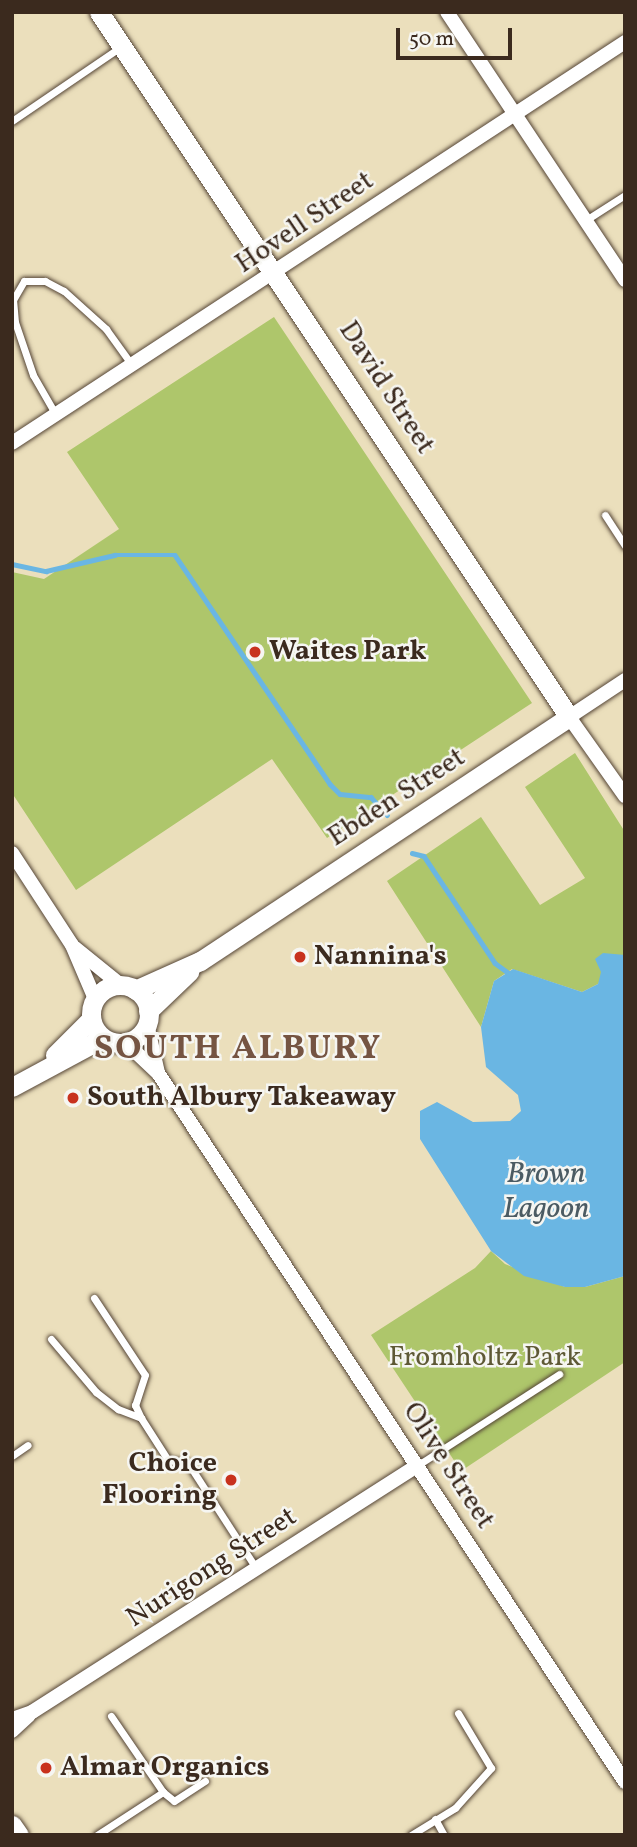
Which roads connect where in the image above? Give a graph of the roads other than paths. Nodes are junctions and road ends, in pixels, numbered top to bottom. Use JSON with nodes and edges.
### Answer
{"nodes":[{"id":1,"x":99,"y":12,"type":"edge"},
{"id":2,"x":447,"y":12,"type":"edge"},
{"id":3,"x":625,"y":42,"type":"edge"},
{"id":4,"x":122,"y":46,"type":"junction"},
{"id":5,"x":513,"y":113,"type":"junction"},
{"id":6,"x":12,"y":121,"type":"edge"},
{"id":7,"x":625,"y":195,"type":"edge"},
{"id":8,"x":586,"y":220,"type":"junction"},
{"id":9,"x":277,"y":273,"type":"junction"},
{"id":10,"x":625,"y":280,"type":"edge"},
{"id":11,"x":132,"y":366,"type":"junction"},
{"id":12,"x":56,"y":415,"type":"junction"},
{"id":13,"x":12,"y":443,"type":"edge"},
{"id":14,"x":605,"y":515,"type":"dead end"},
{"id":15,"x":625,"y":546,"type":"edge"},
{"id":16,"x":625,"y":680,"type":"edge"},
{"id":17,"x":569,"y":718,"type":"junction"},
{"id":18,"x":625,"y":796,"type":"edge"},
{"id":19,"x":12,"y":853,"type":"edge"},
{"id":20,"x":72,"y":945,"type":"junction"},
{"id":21,"x":200,"y":961,"type":"junction"},
{"id":22,"x":128,"y":988,"type":"junction"},
{"id":23,"x":93,"y":1009,"type":"junction"},
{"id":24,"x":148,"y":1017,"type":"junction"},
{"id":25,"x":103,"y":1038,"type":"junction"},
{"id":26,"x":125,"y":1042,"type":"junction"},
{"id":27,"x":44,"y":1066,"type":"junction"},
{"id":28,"x":158,"y":1073,"type":"junction"},
{"id":29,"x":12,"y":1087,"type":"edge"},
{"id":30,"x":94,"y":1298,"type":"dead end"},
{"id":31,"x":51,"y":1339,"type":"dead end"},
{"id":32,"x":559,"y":1374,"type":"dead end"},
{"id":33,"x":141,"y":1418,"type":"junction"},
{"id":34,"x":28,"y":1445,"type":"dead end"},
{"id":35,"x":12,"y":1456,"type":"edge"},
{"id":36,"x":418,"y":1465,"type":"junction"},
{"id":37,"x":257,"y":1569,"type":"junction"},
{"id":38,"x":32,"y":1712,"type":"junction"},
{"id":39,"x":458,"y":1713,"type":"dead end"},
{"id":40,"x":111,"y":1716,"type":"dead end"},
{"id":41,"x":12,"y":1719,"type":"edge"},
{"id":42,"x":12,"y":1731,"type":"edge"},
{"id":43,"x":205,"y":1781,"type":"dead end"},
{"id":44,"x":625,"y":1782,"type":"edge"},
{"id":45,"x":163,"y":1792,"type":"junction"},
{"id":46,"x":435,"y":1819,"type":"junction"},
{"id":47,"x":12,"y":1825,"type":"edge"},
{"id":48,"x":19,"y":1835,"type":"edge"},
{"id":49,"x":97,"y":1835,"type":"edge"},
{"id":50,"x":411,"y":1835,"type":"edge"},
{"id":51,"x":444,"y":1835,"type":"edge"}],
"edges":[{"from":1,"to":4,"type":"street","name":"David Street"},
{"from":2,"to":5,"type":"street"},
{"from":3,"to":5,"type":"street","name":"Hovell Street"},
{"from":4,"to":6,"type":"lane"},
{"from":4,"to":9,"type":"street","name":"David Street"},
{"from":5,"to":8,"type":"street"},
{"from":5,"to":9,"type":"street","name":"Hovell Street"},
{"from":7,"to":8,"type":"lane"},
{"from":8,"to":10,"type":"street"},
{"from":9,"to":11,"type":"street","name":"Hovell Street"},
{"from":9,"to":17,"type":"street","name":"David Street"},
{"from":11,"to":12,"type":"street","name":"Hovell Street"},
{"from":11,"to":12,"type":"lane"},
{"from":12,"to":13,"type":"street","name":"Hovell Street"},
{"from":14,"to":15,"type":"lane"},
{"from":16,"to":17,"type":"street","name":"Ebden Street"},
{"from":17,"to":18,"type":"street","name":"David Street"},
{"from":17,"to":21,"type":"street","name":"Ebden Street"},
{"from":19,"to":20,"type":"street"},
{"from":20,"to":22,"type":"street"},
{"from":20,"to":23,"type":"street"},
{"from":21,"to":22,"type":"street","name":"Ebden Street"},
{"from":21,"to":24,"type":"street","name":"Ebden Street"},
{"from":22,"to":23,"type":"street"},
{"from":22,"to":24,"type":"street"},
{"from":23,"to":25,"type":"street"},
{"from":23,"to":27,"type":"street"},
{"from":24,"to":26,"type":"street"},
{"from":24,"to":28,"type":"street","name":"Olive Street"},
{"from":25,"to":26,"type":"street"},
{"from":25,"to":27,"type":"street"},
{"from":26,"to":28,"type":"street","name":"Olive Street"},
{"from":27,"to":29,"type":"street"},
{"from":28,"to":36,"type":"street","name":"Olive Street"},
{"from":30,"to":33,"type":"lane"},
{"from":31,"to":33,"type":"lane"},
{"from":32,"to":36,"type":"lane"},
{"from":33,"to":37,"type":"lane"},
{"from":34,"to":35,"type":"lane"},
{"from":36,"to":37,"type":"street","name":"Nurigong Street"},
{"from":36,"to":44,"type":"street","name":"Olive Street"},
{"from":37,"to":38,"type":"street","name":"Nurigong Street"},
{"from":38,"to":41,"type":"street","name":"Nurigong Street"},
{"from":38,"to":42,"type":"street","name":"Nurigong Street"},
{"from":39,"to":46,"type":"lane"},
{"from":40,"to":45,"type":"lane"},
{"from":43,"to":45,"type":"lane"},
{"from":45,"to":49,"type":"lane"},
{"from":46,"to":50,"type":"lane"},
{"from":46,"to":51,"type":"lane"},
{"from":47,"to":48,"type":"street"}]}
